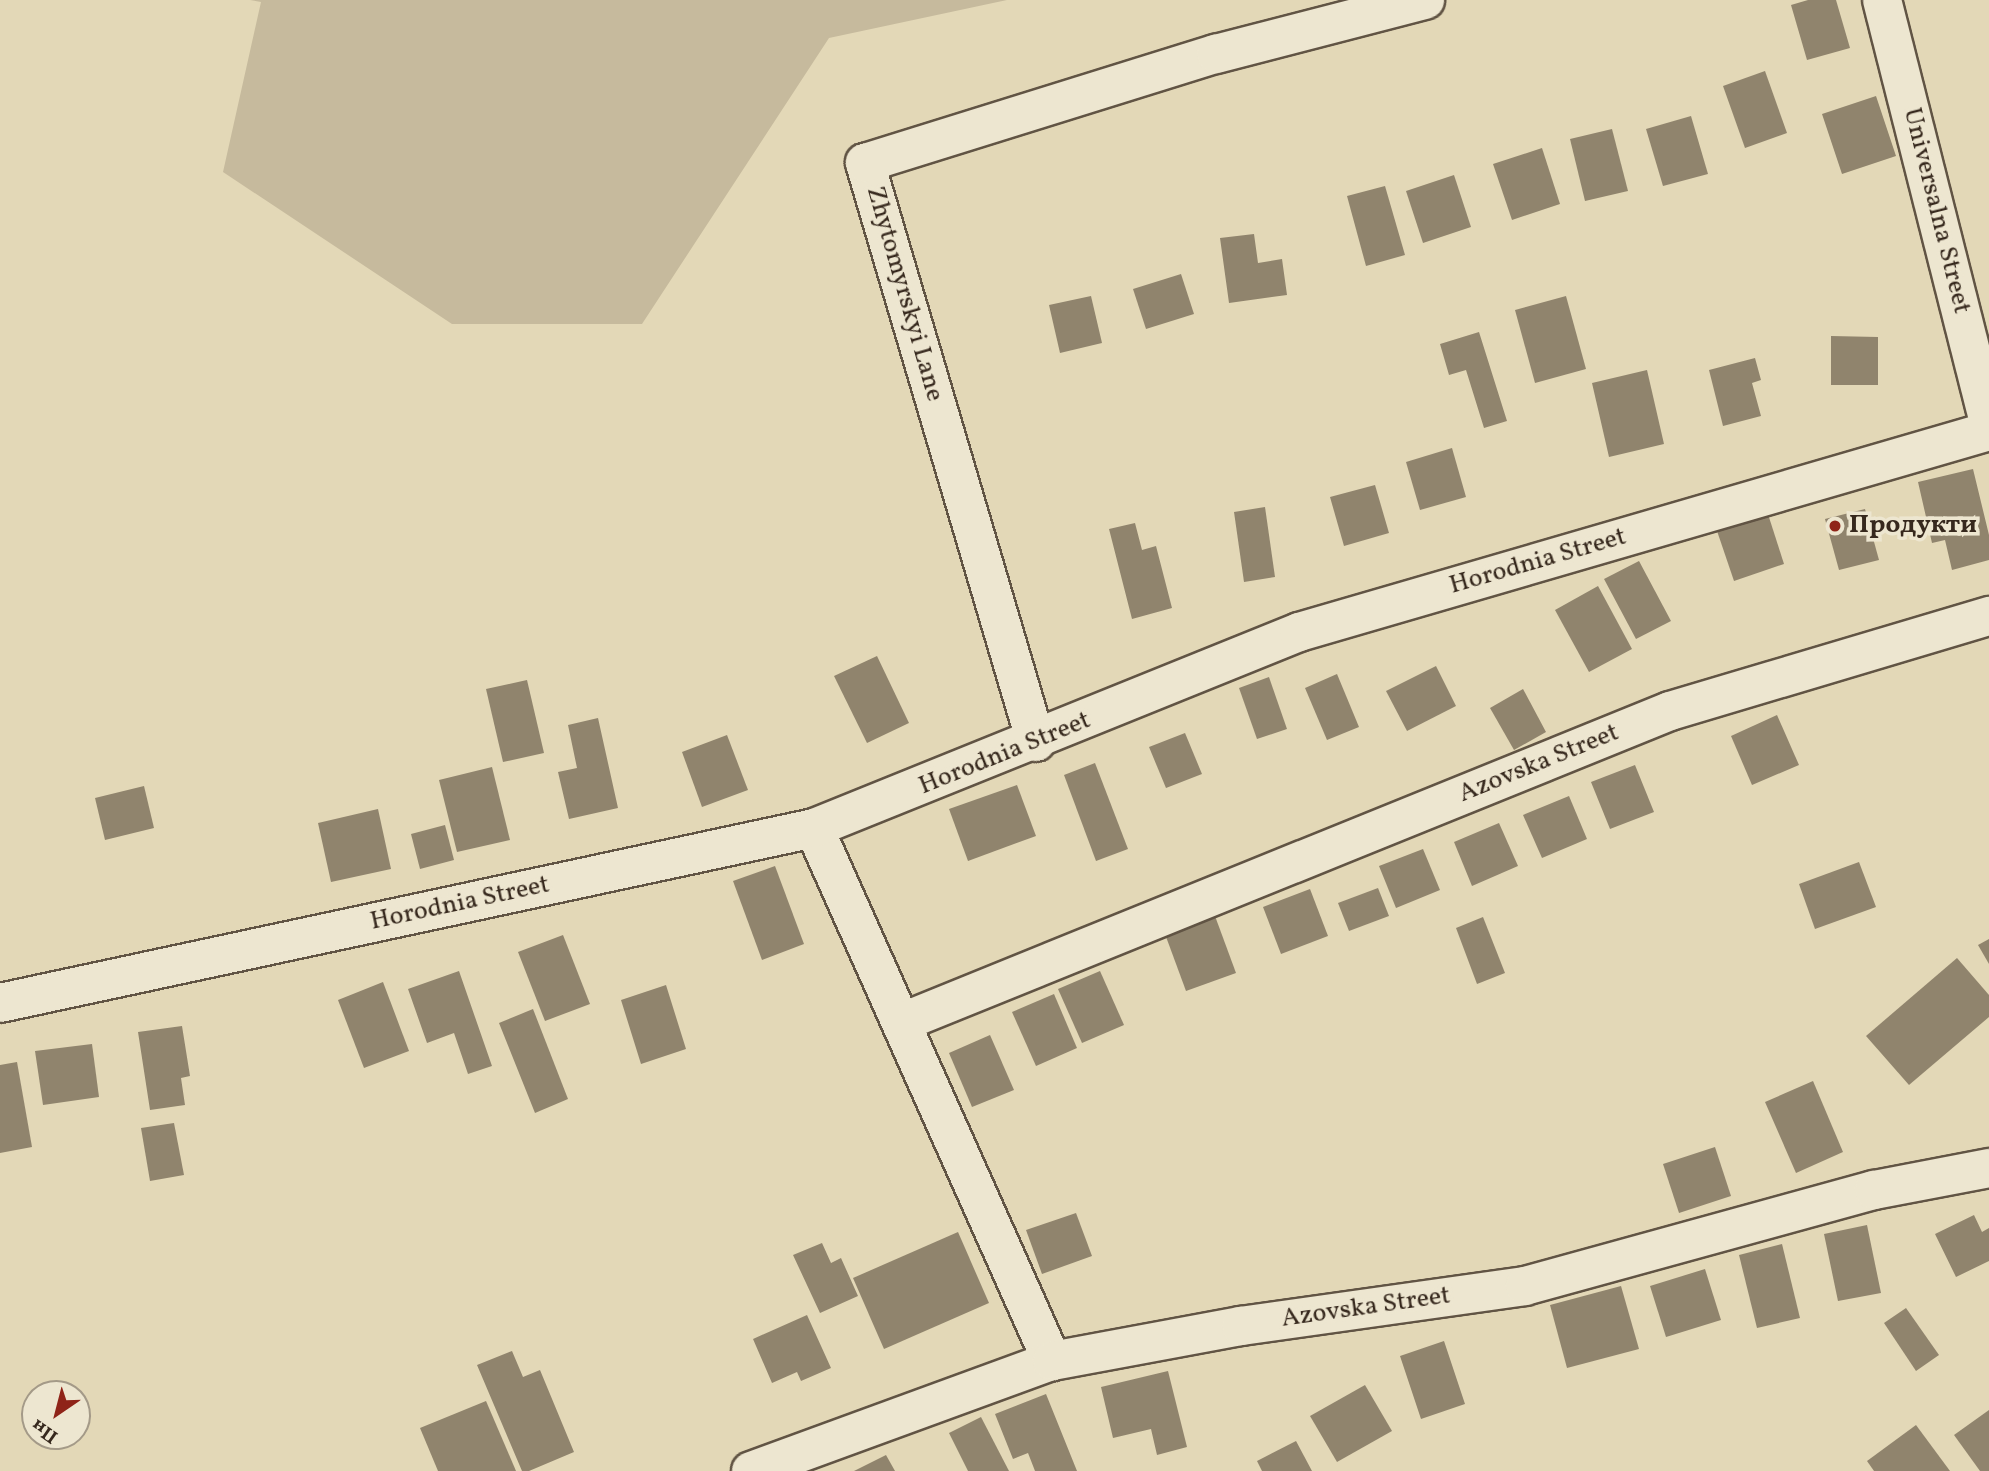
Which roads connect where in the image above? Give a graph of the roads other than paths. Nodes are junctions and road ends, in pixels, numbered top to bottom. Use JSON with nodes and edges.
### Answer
{"nodes":[{"id":1,"x":1425,"y":0,"type":"edge"},
{"id":2,"x":1882,"y":0,"type":"edge"},
{"id":3,"x":1989,"y":422,"type":"edge"},
{"id":4,"x":1989,"y":431,"type":"edge"},
{"id":5,"x":1989,"y":616,"type":"edge"},
{"id":6,"x":1036,"y":743,"type":"junction"},
{"id":7,"x":814,"y":828,"type":"junction"},
{"id":8,"x":0,"y":1003,"type":"edge"},
{"id":9,"x":905,"y":1021,"type":"junction"},
{"id":10,"x":1989,"y":1168,"type":"edge"},
{"id":11,"x":1052,"y":1361,"type":"junction"},
{"id":12,"x":751,"y":1471,"type":"edge"}],
"edges":[{"from":1,"to":6,"type":"street","name":"Zhytomyrskyi Lane"},
{"from":2,"to":3,"type":"street","name":"Universalna Street"},
{"from":4,"to":6,"type":"street","name":"Horodnia Street"},
{"from":5,"to":9,"type":"street","name":"Azovska Street"},
{"from":6,"to":7,"type":"street","name":"Horodnia Street"},
{"from":7,"to":8,"type":"street","name":"Horodnia Street"},
{"from":7,"to":9,"type":"street"},
{"from":9,"to":11,"type":"street"},
{"from":10,"to":11,"type":"street","name":"Azovska Street"},
{"from":11,"to":12,"type":"street","name":"Azovska Street"}]}
